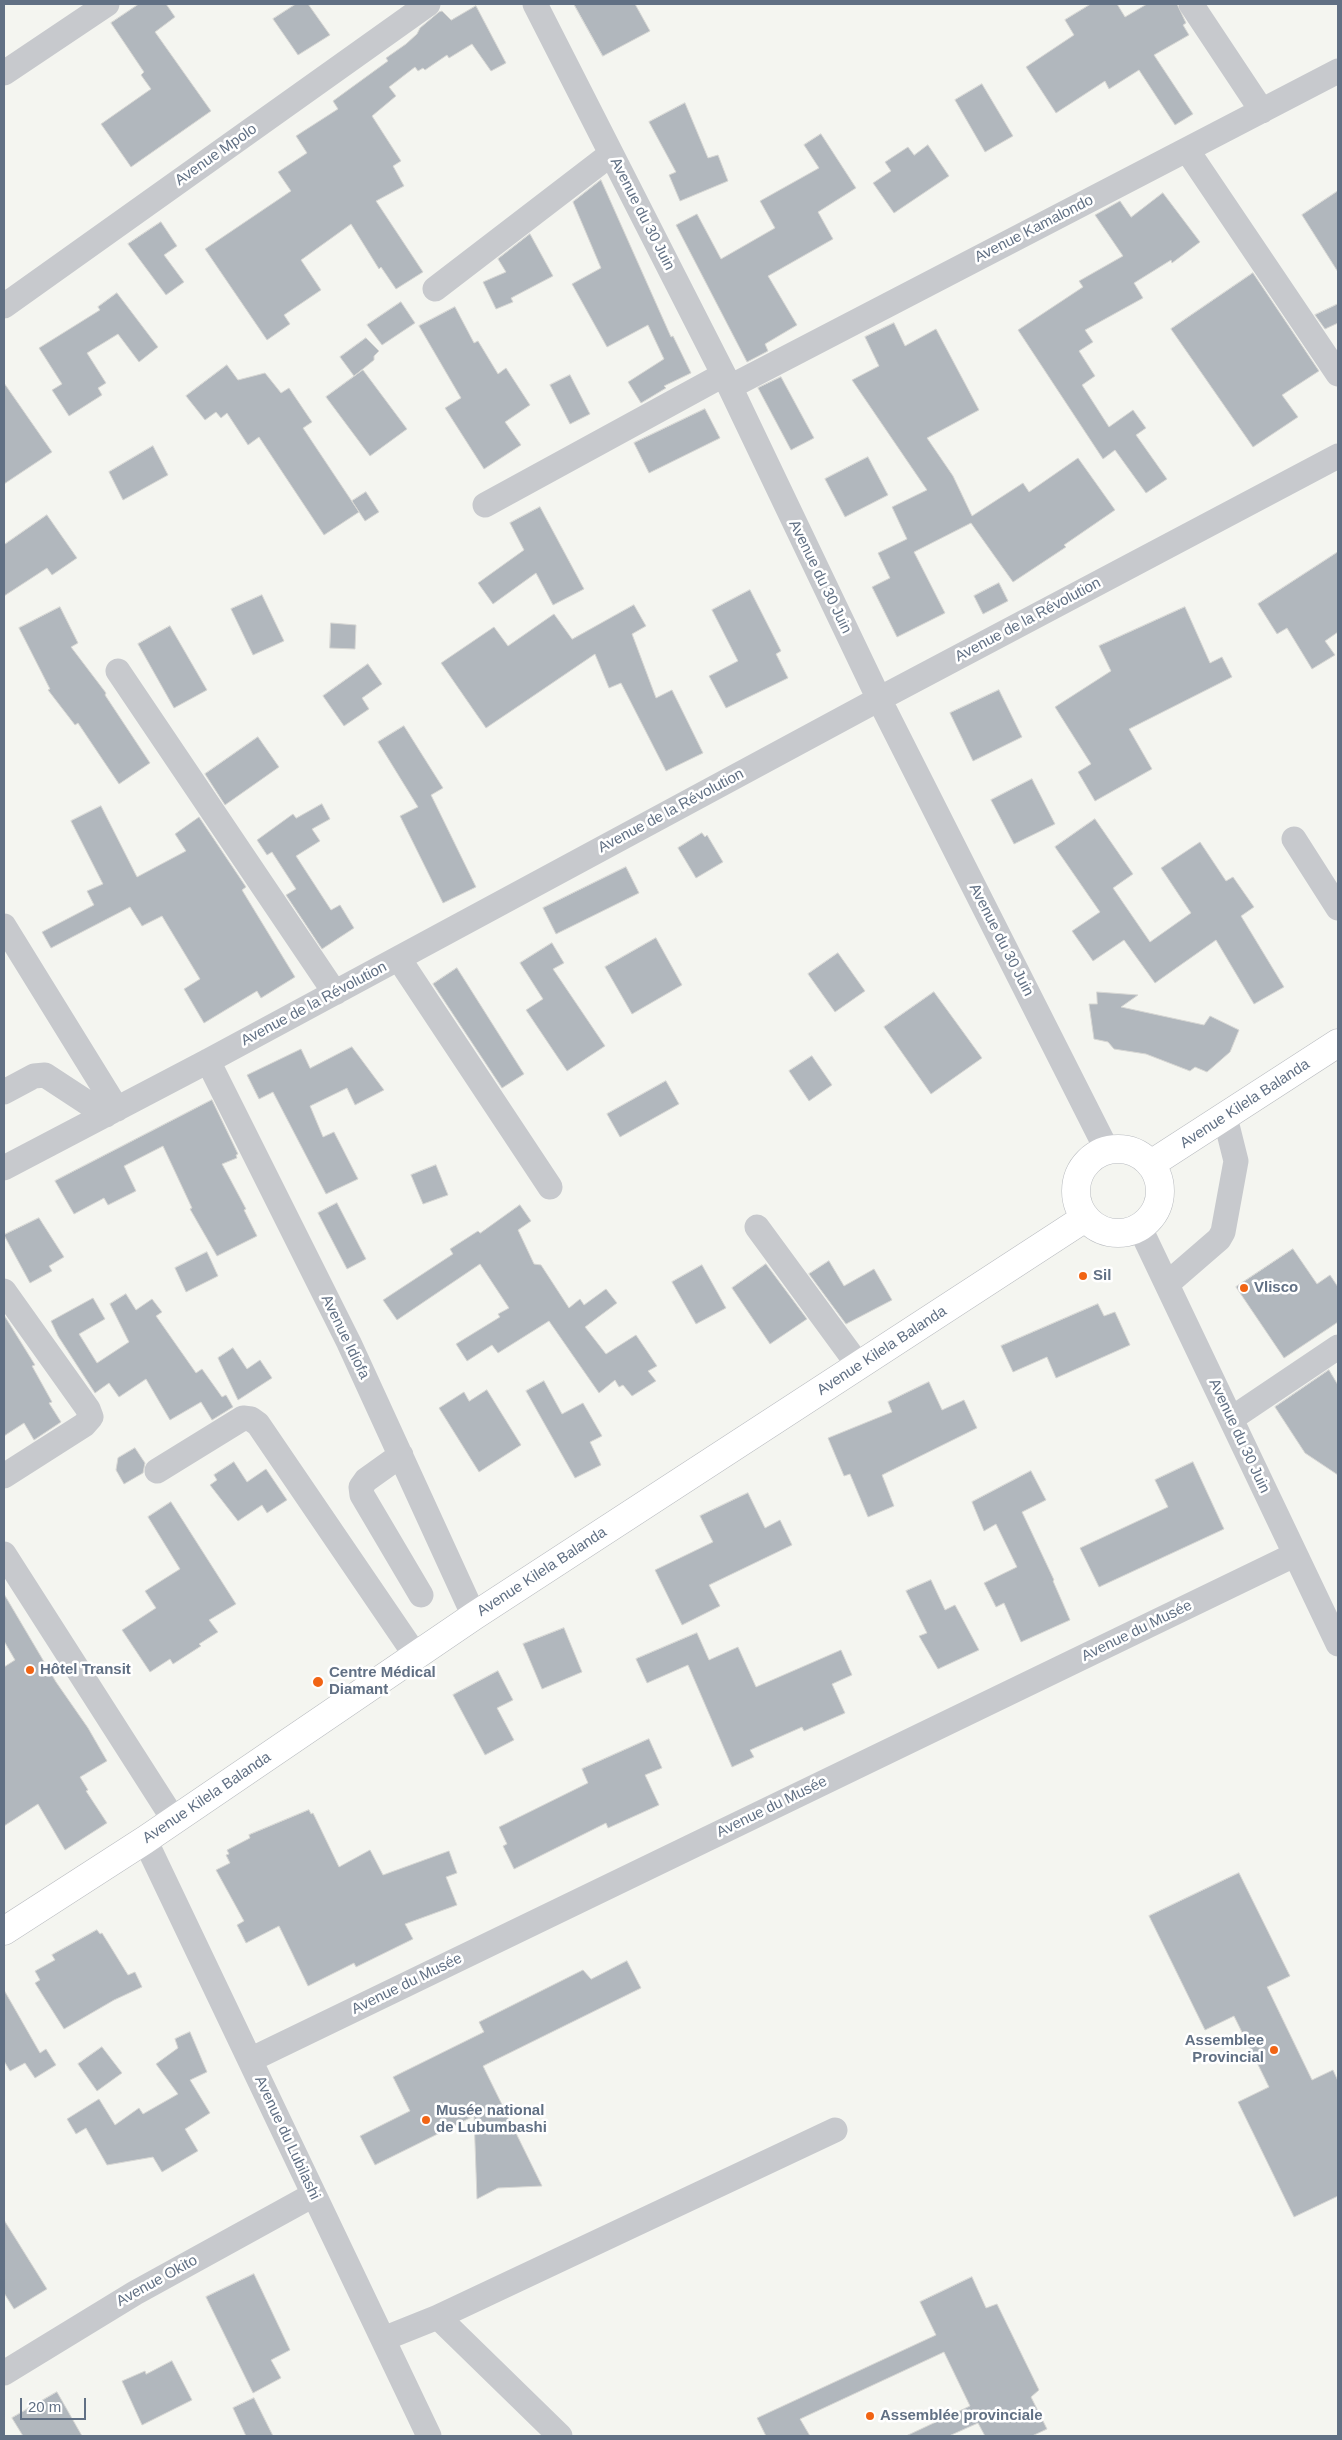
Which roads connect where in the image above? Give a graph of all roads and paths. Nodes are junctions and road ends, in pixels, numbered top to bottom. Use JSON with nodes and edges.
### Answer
{"nodes":[{"id":1,"x":107,"y":4,"type":"edge"},
{"id":2,"x":428,"y":4,"type":"edge"},
{"id":3,"x":535,"y":4,"type":"edge"},
{"id":4,"x":1191,"y":4,"type":"edge"},
{"id":5,"x":1338,"y":71,"type":"edge"},
{"id":6,"x":4,"y":74,"type":"edge"},
{"id":7,"x":1262,"y":111,"type":"junction"},
{"id":8,"x":1187,"y":150,"type":"junction"},
{"id":9,"x":611,"y":154,"type":"junction"},
{"id":10,"x":435,"y":289,"type":"dead end"},
{"id":11,"x":4,"y":306,"type":"edge"},
{"id":12,"x":1338,"y":374,"type":"edge"},
{"id":13,"x":727,"y":381,"type":"junction"},
{"id":14,"x":1338,"y":456,"type":"edge"},
{"id":15,"x":485,"y":505,"type":"dead end"},
{"id":16,"x":118,"y":670,"type":"dead end"},
{"id":17,"x":879,"y":699,"type":"junction"},
{"id":18,"x":1294,"y":839,"type":"dead end"},
{"id":19,"x":1338,"y":908,"type":"edge"},
{"id":20,"x":4,"y":926,"type":"edge"},
{"id":21,"x":398,"y":959,"type":"junction"},
{"id":22,"x":335,"y":993,"type":"junction"},
{"id":23,"x":1338,"y":1043,"type":"edge"},
{"id":24,"x":208,"y":1061,"type":"junction"},
{"id":25,"x":4,"y":1092,"type":"edge"},
{"id":26,"x":112,"y":1112,"type":"junction"},
{"id":27,"x":1225,"y":1116,"type":"junction"},
{"id":28,"x":1107,"y":1150,"type":"junction"},
{"id":29,"x":1151,"y":1164,"type":"junction"},
{"id":30,"x":4,"y":1168,"type":"edge"},
{"id":31,"x":550,"y":1187,"type":"dead end"},
{"id":32,"x":1085,"y":1218,"type":"junction"},
{"id":33,"x":757,"y":1227,"type":"dead end"},
{"id":34,"x":1140,"y":1228,"type":"junction"},
{"id":35,"x":1167,"y":1284,"type":"junction"},
{"id":36,"x":4,"y":1291,"type":"edge"},
{"id":37,"x":1338,"y":1347,"type":"edge"},
{"id":38,"x":859,"y":1366,"type":"junction"},
{"id":39,"x":1231,"y":1419,"type":"junction"},
{"id":40,"x":401,"y":1455,"type":"junction"},
{"id":41,"x":157,"y":1471,"type":"dead end"},
{"id":42,"x":4,"y":1476,"type":"edge"},
{"id":43,"x":4,"y":1554,"type":"edge"},
{"id":44,"x":1294,"y":1555,"type":"junction"},
{"id":45,"x":422,"y":1595,"type":"dead end"},
{"id":46,"x":474,"y":1616,"type":"junction"},
{"id":47,"x":1333,"y":1618,"type":"edge"},
{"id":48,"x":1338,"y":1644,"type":"edge"},
{"id":49,"x":416,"y":1656,"type":"junction"},
{"id":50,"x":174,"y":1820,"type":"junction"},
{"id":51,"x":145,"y":1840,"type":"junction"},
{"id":52,"x":4,"y":1931,"type":"edge"},
{"id":53,"x":250,"y":2060,"type":"junction"},
{"id":54,"x":835,"y":2130,"type":"dead end"},
{"id":55,"x":313,"y":2195,"type":"junction"},
{"id":56,"x":438,"y":2317,"type":"junction"},
{"id":57,"x":382,"y":2339,"type":"junction"},
{"id":58,"x":4,"y":2372,"type":"edge"},
{"id":59,"x":429,"y":2436,"type":"edge"},
{"id":60,"x":560,"y":2436,"type":"edge"}],
"edges":[{"from":1,"to":6,"type":"street"},
{"from":2,"to":11,"type":"street","name":"Avenue Mpolo"},
{"from":3,"to":9,"type":"street","name":"Avenue du 30 Juin"},
{"from":4,"to":7,"type":"street"},
{"from":5,"to":7,"type":"street","name":"Avenue Kamalondo"},
{"from":7,"to":8,"type":"street","name":"Avenue Kamalondo"},
{"from":8,"to":12,"type":"street"},
{"from":8,"to":13,"type":"street","name":"Avenue Kamalondo"},
{"from":9,"to":10,"type":"street"},
{"from":9,"to":13,"type":"street","name":"Avenue du 30 Juin"},
{"from":13,"to":15,"type":"street","name":"Avenue Kamalondo"},
{"from":13,"to":17,"type":"street","name":"Avenue du 30 Juin"},
{"from":14,"to":17,"type":"street","name":"Avenue de la Révolution"},
{"from":16,"to":22,"type":"street"},
{"from":17,"to":21,"type":"street","name":"Avenue de la Révolution"},
{"from":17,"to":28,"type":"street","name":"Avenue du 30 Juin"},
{"from":18,"to":19,"type":"street"},
{"from":20,"to":26,"type":"street"},
{"from":21,"to":22,"type":"street","name":"Avenue de la Révolution"},
{"from":21,"to":31,"type":"street"},
{"from":22,"to":24,"type":"street","name":"Avenue de la Révolution"},
{"from":23,"to":27,"type":"main road","name":"Avenue Kilela Balanda"},
{"from":24,"to":26,"type":"street","name":"Avenue de la Révolution"},
{"from":24,"to":40,"type":"street","name":"Avenue Idiofa"},
{"from":25,"to":26,"type":"street"},
{"from":26,"to":30,"type":"street","name":"Avenue de la Révolution"},
{"from":27,"to":29,"type":"main road","name":"Avenue Kilela Balanda"},
{"from":27,"to":35,"type":"street"},
{"from":28,"to":29,"type":"main road"},
{"from":28,"to":32,"type":"main road"},
{"from":29,"to":34,"type":"main road"},
{"from":32,"to":34,"type":"main road"},
{"from":32,"to":38,"type":"main road","name":"Avenue Kilela Balanda"},
{"from":33,"to":38,"type":"street"},
{"from":34,"to":35,"type":"street","name":"Avenue du 30 Juin"},
{"from":35,"to":39,"type":"street","name":"Avenue du 30 Juin"},
{"from":36,"to":42,"type":"street"},
{"from":37,"to":39,"type":"street"},
{"from":38,"to":46,"type":"main road","name":"Avenue Kilela Balanda"},
{"from":39,"to":44,"type":"street","name":"Avenue du 30 Juin"},
{"from":40,"to":45,"type":"street"},
{"from":40,"to":46,"type":"street","name":"Avenue Idiofa"},
{"from":41,"to":49,"type":"street"},
{"from":43,"to":50,"type":"street"},
{"from":44,"to":47,"type":"street","name":"Avenue du 30 Juin"},
{"from":44,"to":53,"type":"street","name":"Avenue du Musée"},
{"from":46,"to":49,"type":"main road","name":"Avenue Kilela Balanda"},
{"from":47,"to":48,"type":"street","name":"Avenue du 30 Juin"},
{"from":49,"to":50,"type":"main road","name":"Avenue Kilela Balanda"},
{"from":50,"to":51,"type":"main road","name":"Avenue Kilela Balanda"},
{"from":51,"to":52,"type":"main road","name":"Avenue Kilela Balanda"},
{"from":51,"to":53,"type":"street","name":"Avenue du Lubilashi"},
{"from":53,"to":55,"type":"street","name":"Avenue du Lubilashi"},
{"from":54,"to":56,"type":"street"},
{"from":55,"to":57,"type":"street","name":"Avenue du Lubilashi"},
{"from":55,"to":58,"type":"street","name":"Avenue Okito"},
{"from":56,"to":57,"type":"street"},
{"from":56,"to":60,"type":"street"},
{"from":57,"to":59,"type":"street","name":"Avenue du Lubilashi"}]}
